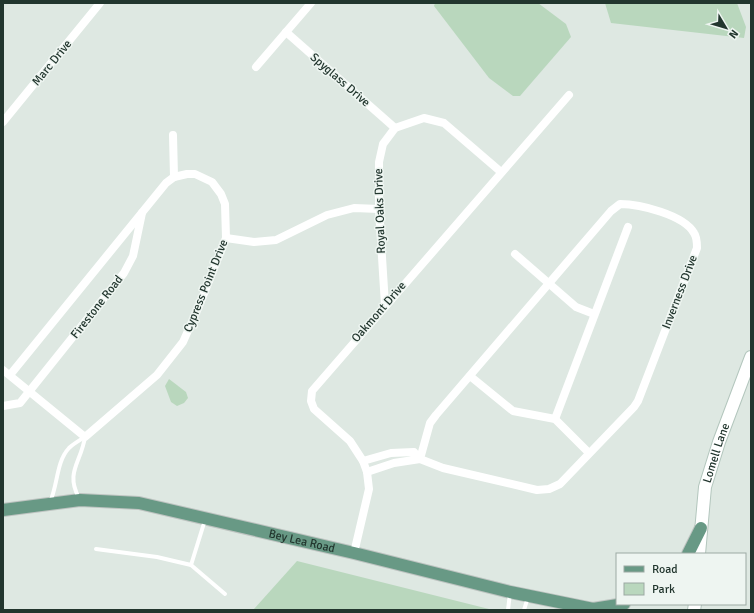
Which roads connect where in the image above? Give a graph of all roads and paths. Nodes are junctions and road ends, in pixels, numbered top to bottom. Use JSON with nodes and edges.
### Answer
{"nodes":[{"id":1,"x":100,"y":3,"type":"edge"},
{"id":2,"x":311,"y":3,"type":"edge"},
{"id":3,"x":286,"y":32,"type":"junction"},
{"id":4,"x":256,"y":66,"type":"dead end"},
{"id":5,"x":569,"y":94,"type":"dead end"},
{"id":6,"x":3,"y":122,"type":"edge"},
{"id":7,"x":394,"y":128,"type":"junction"},
{"id":8,"x":173,"y":135,"type":"dead end"},
{"id":9,"x":501,"y":172,"type":"junction"},
{"id":10,"x":174,"y":177,"type":"junction"},
{"id":11,"x":379,"y":209,"type":"junction"},
{"id":12,"x":142,"y":212,"type":"junction"},
{"id":13,"x":628,"y":226,"type":"dead end"},
{"id":14,"x":226,"y":238,"type":"junction"},
{"id":15,"x":515,"y":254,"type":"dead end"},
{"id":16,"x":549,"y":284,"type":"junction"},
{"id":17,"x":385,"y":305,"type":"junction"},
{"id":18,"x":594,"y":314,"type":"junction"},
{"id":19,"x":751,"y":357,"type":"edge"},
{"id":20,"x":6,"y":372,"type":"edge"},
{"id":21,"x":470,"y":376,"type":"junction"},
{"id":22,"x":30,"y":391,"type":"junction"},
{"id":23,"x":3,"y":406,"type":"edge"},
{"id":24,"x":555,"y":419,"type":"junction"},
{"id":25,"x":85,"y":437,"type":"junction"},
{"id":26,"x":590,"y":452,"type":"junction"},
{"id":27,"x":420,"y":459,"type":"junction"},
{"id":28,"x":364,"y":462,"type":"junction"},
{"id":29,"x":366,"y":472,"type":"junction"},
{"id":30,"x":80,"y":500,"type":"junction"},
{"id":31,"x":49,"y":503,"type":"junction"},
{"id":32,"x":3,"y":510,"type":"edge"},
{"id":33,"x":206,"y":517,"type":"junction"},
{"id":34,"x":701,"y":528,"type":"junction"},
{"id":35,"x":96,"y":549,"type":"dead end"},
{"id":36,"x":354,"y":553,"type":"junction"},
{"id":37,"x":688,"y":553,"type":"edge"},
{"id":38,"x":699,"y":553,"type":"edge"},
{"id":39,"x":191,"y":565,"type":"junction"},
{"id":40,"x":510,"y":592,"type":"junction"},
{"id":41,"x":225,"y":594,"type":"dead end"},
{"id":42,"x":528,"y":596,"type":"junction"},
{"id":43,"x":619,"y":605,"type":"edge"},
{"id":44,"x":508,"y":610,"type":"edge"},
{"id":45,"x":524,"y":610,"type":"edge"},
{"id":46,"x":595,"y":610,"type":"edge"}],
"edges":[{"from":1,"to":6,"type":"street","name":"Marc Drive"},
{"from":2,"to":3,"type":"street"},
{"from":3,"to":4,"type":"street"},
{"from":3,"to":7,"type":"street","name":"Spyglass Drive"},
{"from":5,"to":9,"type":"street","name":"Oakmont Drive"},
{"from":7,"to":9,"type":"street"},
{"from":7,"to":11,"type":"street","name":"Royal Oaks Drive"},
{"from":8,"to":10,"type":"street"},
{"from":9,"to":17,"type":"street","name":"Oakmont Drive"},
{"from":10,"to":12,"type":"street"},
{"from":10,"to":14,"type":"street","name":"Cypress Point Drive"},
{"from":11,"to":14,"type":"street"},
{"from":11,"to":17,"type":"street","name":"Royal Oaks Drive"},
{"from":12,"to":20,"type":"street"},
{"from":12,"to":22,"type":"street","name":"Firestone Road"},
{"from":13,"to":18,"type":"street"},
{"from":14,"to":25,"type":"street","name":"Cypress Point Drive"},
{"from":15,"to":16,"type":"street"},
{"from":16,"to":18,"type":"street"},
{"from":16,"to":21,"type":"street","name":"Inverness Drive"},
{"from":16,"to":26,"type":"street","name":"Inverness Drive"},
{"from":17,"to":28,"type":"street","name":"Oakmont Drive"},
{"from":18,"to":24,"type":"street"},
{"from":19,"to":34,"type":"street","name":"Lomell Lane"},
{"from":20,"to":22,"type":"street"},
{"from":21,"to":24,"type":"street"},
{"from":21,"to":27,"type":"street","name":"Inverness Drive"},
{"from":22,"to":23,"type":"street","name":"Firestone Road"},
{"from":22,"to":25,"type":"street"},
{"from":24,"to":26,"type":"street"},
{"from":25,"to":30,"type":"lane"},
{"from":25,"to":31,"type":"lane"},
{"from":26,"to":27,"type":"street","name":"Inverness Drive"},
{"from":27,"to":28,"type":"street","name":"Inverness Drive"},
{"from":27,"to":29,"type":"street"},
{"from":28,"to":29,"type":"street","name":"Oakmont Drive"},
{"from":29,"to":36,"type":"street","name":"Oakmont Drive"},
{"from":30,"to":31,"type":"main road","name":"Bey Lea Road"},
{"from":30,"to":33,"type":"main road","name":"Bey Lea Road"},
{"from":31,"to":32,"type":"main road","name":"Bey Lea Road"},
{"from":33,"to":36,"type":"main road","name":"Bey Lea Road"},
{"from":33,"to":39,"type":"lane"},
{"from":34,"to":37,"type":"main road"},
{"from":34,"to":38,"type":"street","name":"Lomell Lane"},
{"from":35,"to":39,"type":"lane"},
{"from":36,"to":40,"type":"main road","name":"Bey Lea Road"},
{"from":39,"to":41,"type":"lane"},
{"from":40,"to":42,"type":"main road","name":"Bey Lea Road"},
{"from":40,"to":44,"type":"lane"},
{"from":42,"to":45,"type":"lane"},
{"from":42,"to":46,"type":"main road","name":"Bey Lea Road"},
{"from":43,"to":46,"type":"main road"}]}
